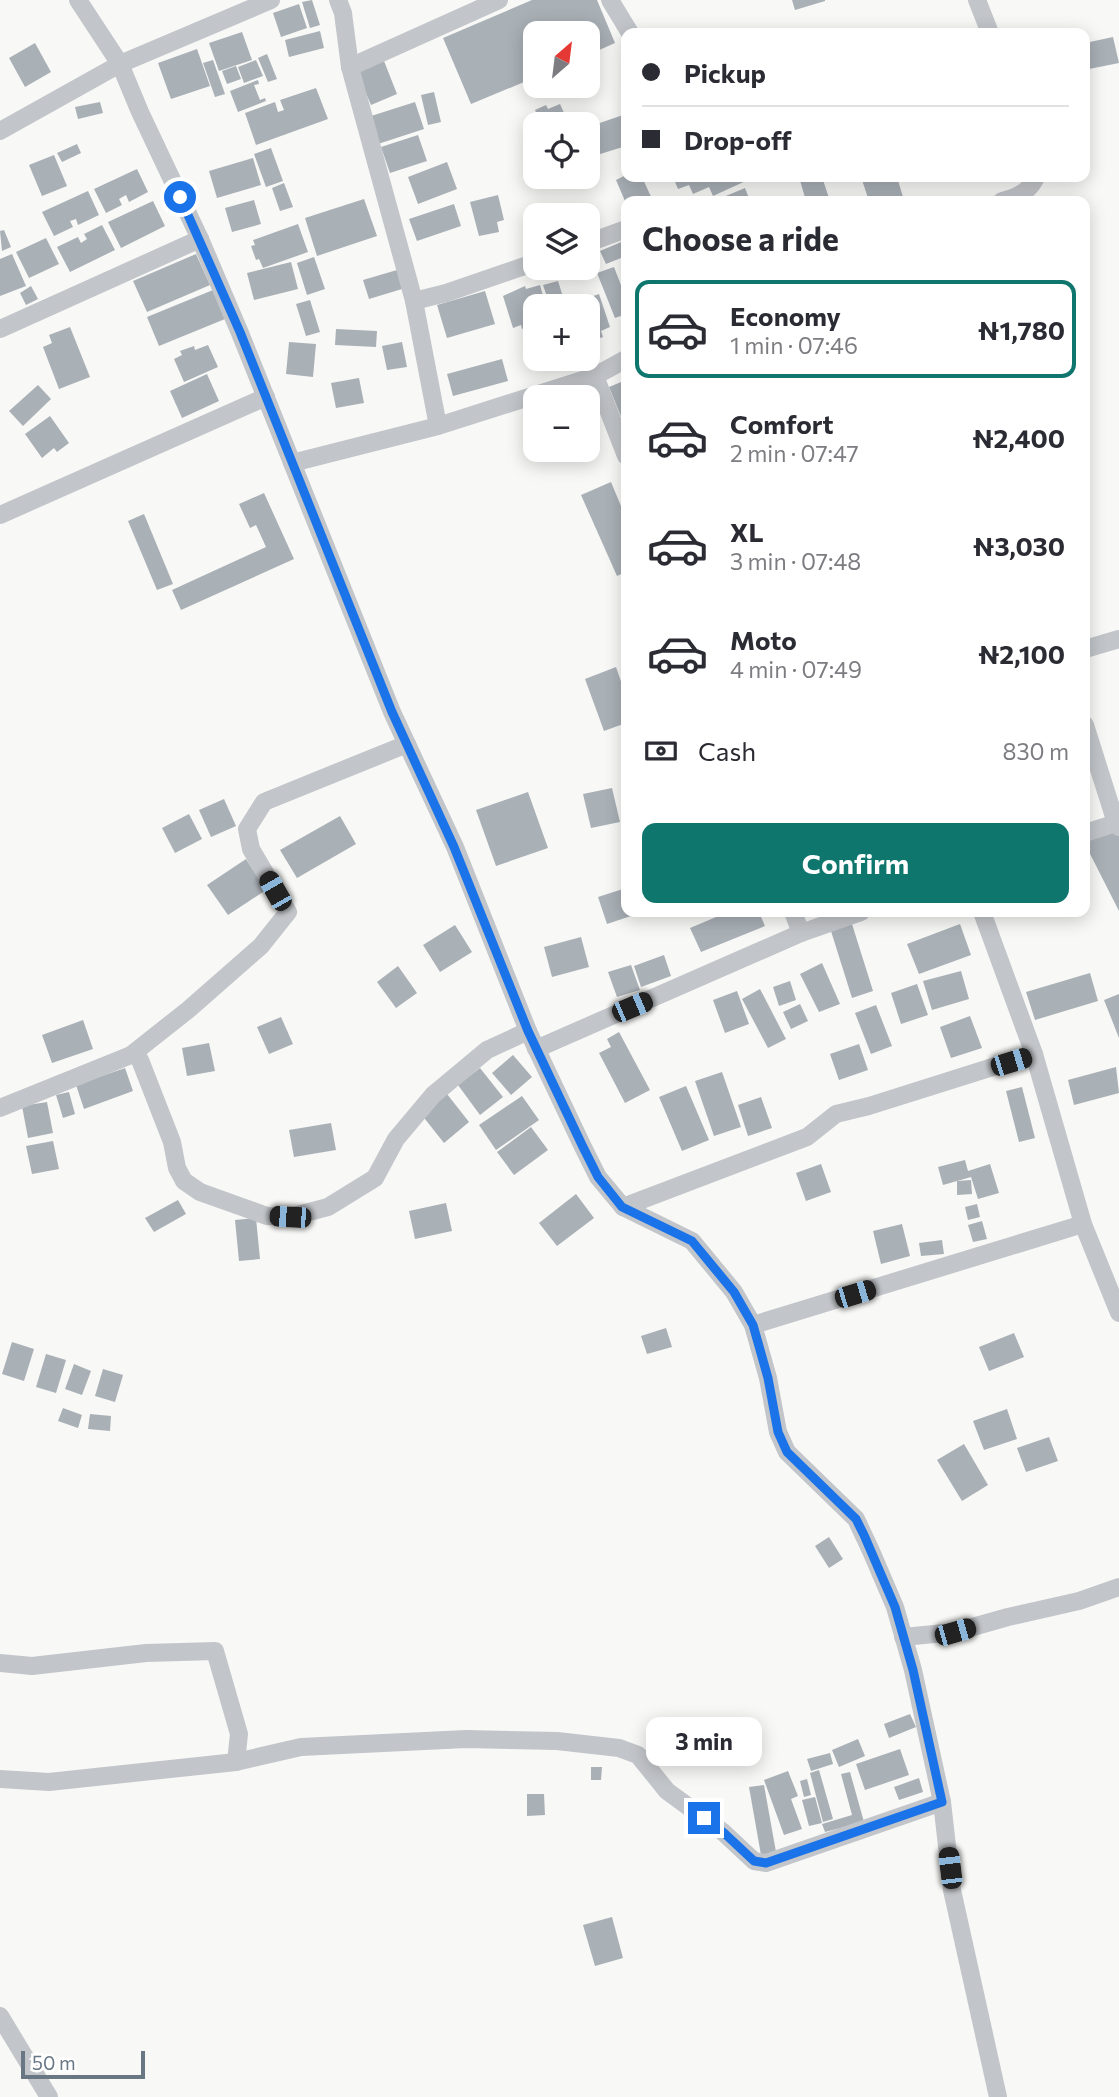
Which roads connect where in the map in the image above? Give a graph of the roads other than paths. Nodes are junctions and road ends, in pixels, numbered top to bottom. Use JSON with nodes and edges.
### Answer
{"nodes":[{"id":1,"x":79,"y":0,"type":"edge"},
{"id":2,"x":271,"y":0,"type":"edge"},
{"id":3,"x":338,"y":0,"type":"edge"},
{"id":4,"x":499,"y":0,"type":"edge"},
{"id":5,"x":610,"y":0,"type":"edge"},
{"id":6,"x":977,"y":0,"type":"edge"},
{"id":7,"x":627,"y":28,"type":"edge"},
{"id":8,"x":988,"y":28,"type":"edge"},
{"id":9,"x":120,"y":64,"type":"junction"},
{"id":10,"x":350,"y":67,"type":"junction"},
{"id":11,"x":0,"y":131,"type":"edge"},
{"id":12,"x":1034,"y":182,"type":"edge"},
{"id":13,"x":1017,"y":196,"type":"edge"},
{"id":14,"x":621,"y":231,"type":"edge"},
{"id":15,"x":200,"y":239,"type":"junction"},
{"id":16,"x":600,"y":239,"type":"edge"},
{"id":17,"x":523,"y":266,"type":"edge"},
{"id":18,"x":414,"y":301,"type":"junction"},
{"id":19,"x":0,"y":329,"type":"edge"},
{"id":20,"x":621,"y":362,"type":"edge"},
{"id":21,"x":595,"y":376,"type":"junction"},
{"id":22,"x":266,"y":397,"type":"junction"},
{"id":23,"x":438,"y":426,"type":"junction"},
{"id":24,"x":621,"y":443,"type":"edge"},
{"id":25,"x":292,"y":463,"type":"junction"},
{"id":26,"x":0,"y":515,"type":"edge"},
{"id":27,"x":1119,"y":639,"type":"edge"},
{"id":28,"x":1090,"y":648,"type":"edge"},
{"id":29,"x":1090,"y":740,"type":"edge"},
{"id":30,"x":407,"y":744,"type":"junction"},
{"id":31,"x":1118,"y":824,"type":"edge"},
{"id":32,"x":1090,"y":832,"type":"edge"},
{"id":33,"x":795,"y":917,"type":"edge"},
{"id":34,"x":847,"y":917,"type":"edge"},
{"id":35,"x":984,"y":917,"type":"edge"},
{"id":36,"x":801,"y":933,"type":"junction"},
{"id":37,"x":528,"y":1031,"type":"junction"},
{"id":38,"x":536,"y":1048,"type":"junction"},
{"id":39,"x":1034,"y":1054,"type":"junction"},
{"id":40,"x":131,"y":1055,"type":"junction"},
{"id":41,"x":0,"y":1108,"type":"edge"},
{"id":42,"x":622,"y":1207,"type":"junction"},
{"id":43,"x":1083,"y":1224,"type":"junction"},
{"id":44,"x":1119,"y":1313,"type":"edge"},
{"id":45,"x":753,"y":1325,"type":"junction"},
{"id":46,"x":1119,"y":1587,"type":"edge"},
{"id":47,"x":903,"y":1637,"type":"junction"},
{"id":48,"x":0,"y":1662,"type":"edge"},
{"id":49,"x":236,"y":1762,"type":"junction"},
{"id":50,"x":0,"y":1779,"type":"edge"},
{"id":51,"x":942,"y":1802,"type":"junction"},
{"id":52,"x":0,"y":2016,"type":"edge"},
{"id":53,"x":49,"y":2097,"type":"edge"},
{"id":54,"x":998,"y":2097,"type":"edge"}],
"edges":[{"from":1,"to":9,"type":"street"},
{"from":2,"to":9,"type":"street"},
{"from":3,"to":10,"type":"street"},
{"from":4,"to":10,"type":"street"},
{"from":5,"to":7,"type":"street"},
{"from":6,"to":8,"type":"street"},
{"from":9,"to":11,"type":"street"},
{"from":9,"to":15,"type":"street"},
{"from":10,"to":18,"type":"street"},
{"from":12,"to":13,"type":"street"},
{"from":14,"to":16,"type":"street"},
{"from":15,"to":19,"type":"street"},
{"from":15,"to":22,"type":"street"},
{"from":17,"to":18,"type":"street"},
{"from":18,"to":23,"type":"street"},
{"from":20,"to":21,"type":"street"},
{"from":21,"to":23,"type":"street"},
{"from":21,"to":24,"type":"street"},
{"from":22,"to":25,"type":"street"},
{"from":22,"to":26,"type":"street"},
{"from":23,"to":25,"type":"street"},
{"from":25,"to":30,"type":"street"},
{"from":27,"to":28,"type":"street"},
{"from":29,"to":31,"type":"street"},
{"from":30,"to":37,"type":"street"},
{"from":30,"to":40,"type":"street"},
{"from":31,"to":32,"type":"street"},
{"from":33,"to":36,"type":"street"},
{"from":34,"to":36,"type":"street"},
{"from":35,"to":39,"type":"street"},
{"from":36,"to":38,"type":"street"},
{"from":37,"to":38,"type":"street"},
{"from":37,"to":40,"type":"street"},
{"from":38,"to":42,"type":"street"},
{"from":39,"to":42,"type":"street"},
{"from":39,"to":43,"type":"street"},
{"from":40,"to":41,"type":"street"},
{"from":42,"to":45,"type":"street"},
{"from":43,"to":44,"type":"street"},
{"from":43,"to":45,"type":"street"},
{"from":45,"to":47,"type":"street"},
{"from":46,"to":47,"type":"street"},
{"from":47,"to":51,"type":"street"},
{"from":48,"to":49,"type":"street"},
{"from":49,"to":50,"type":"street"},
{"from":49,"to":51,"type":"street"},
{"from":51,"to":54,"type":"street"},
{"from":52,"to":53,"type":"street"}]}
